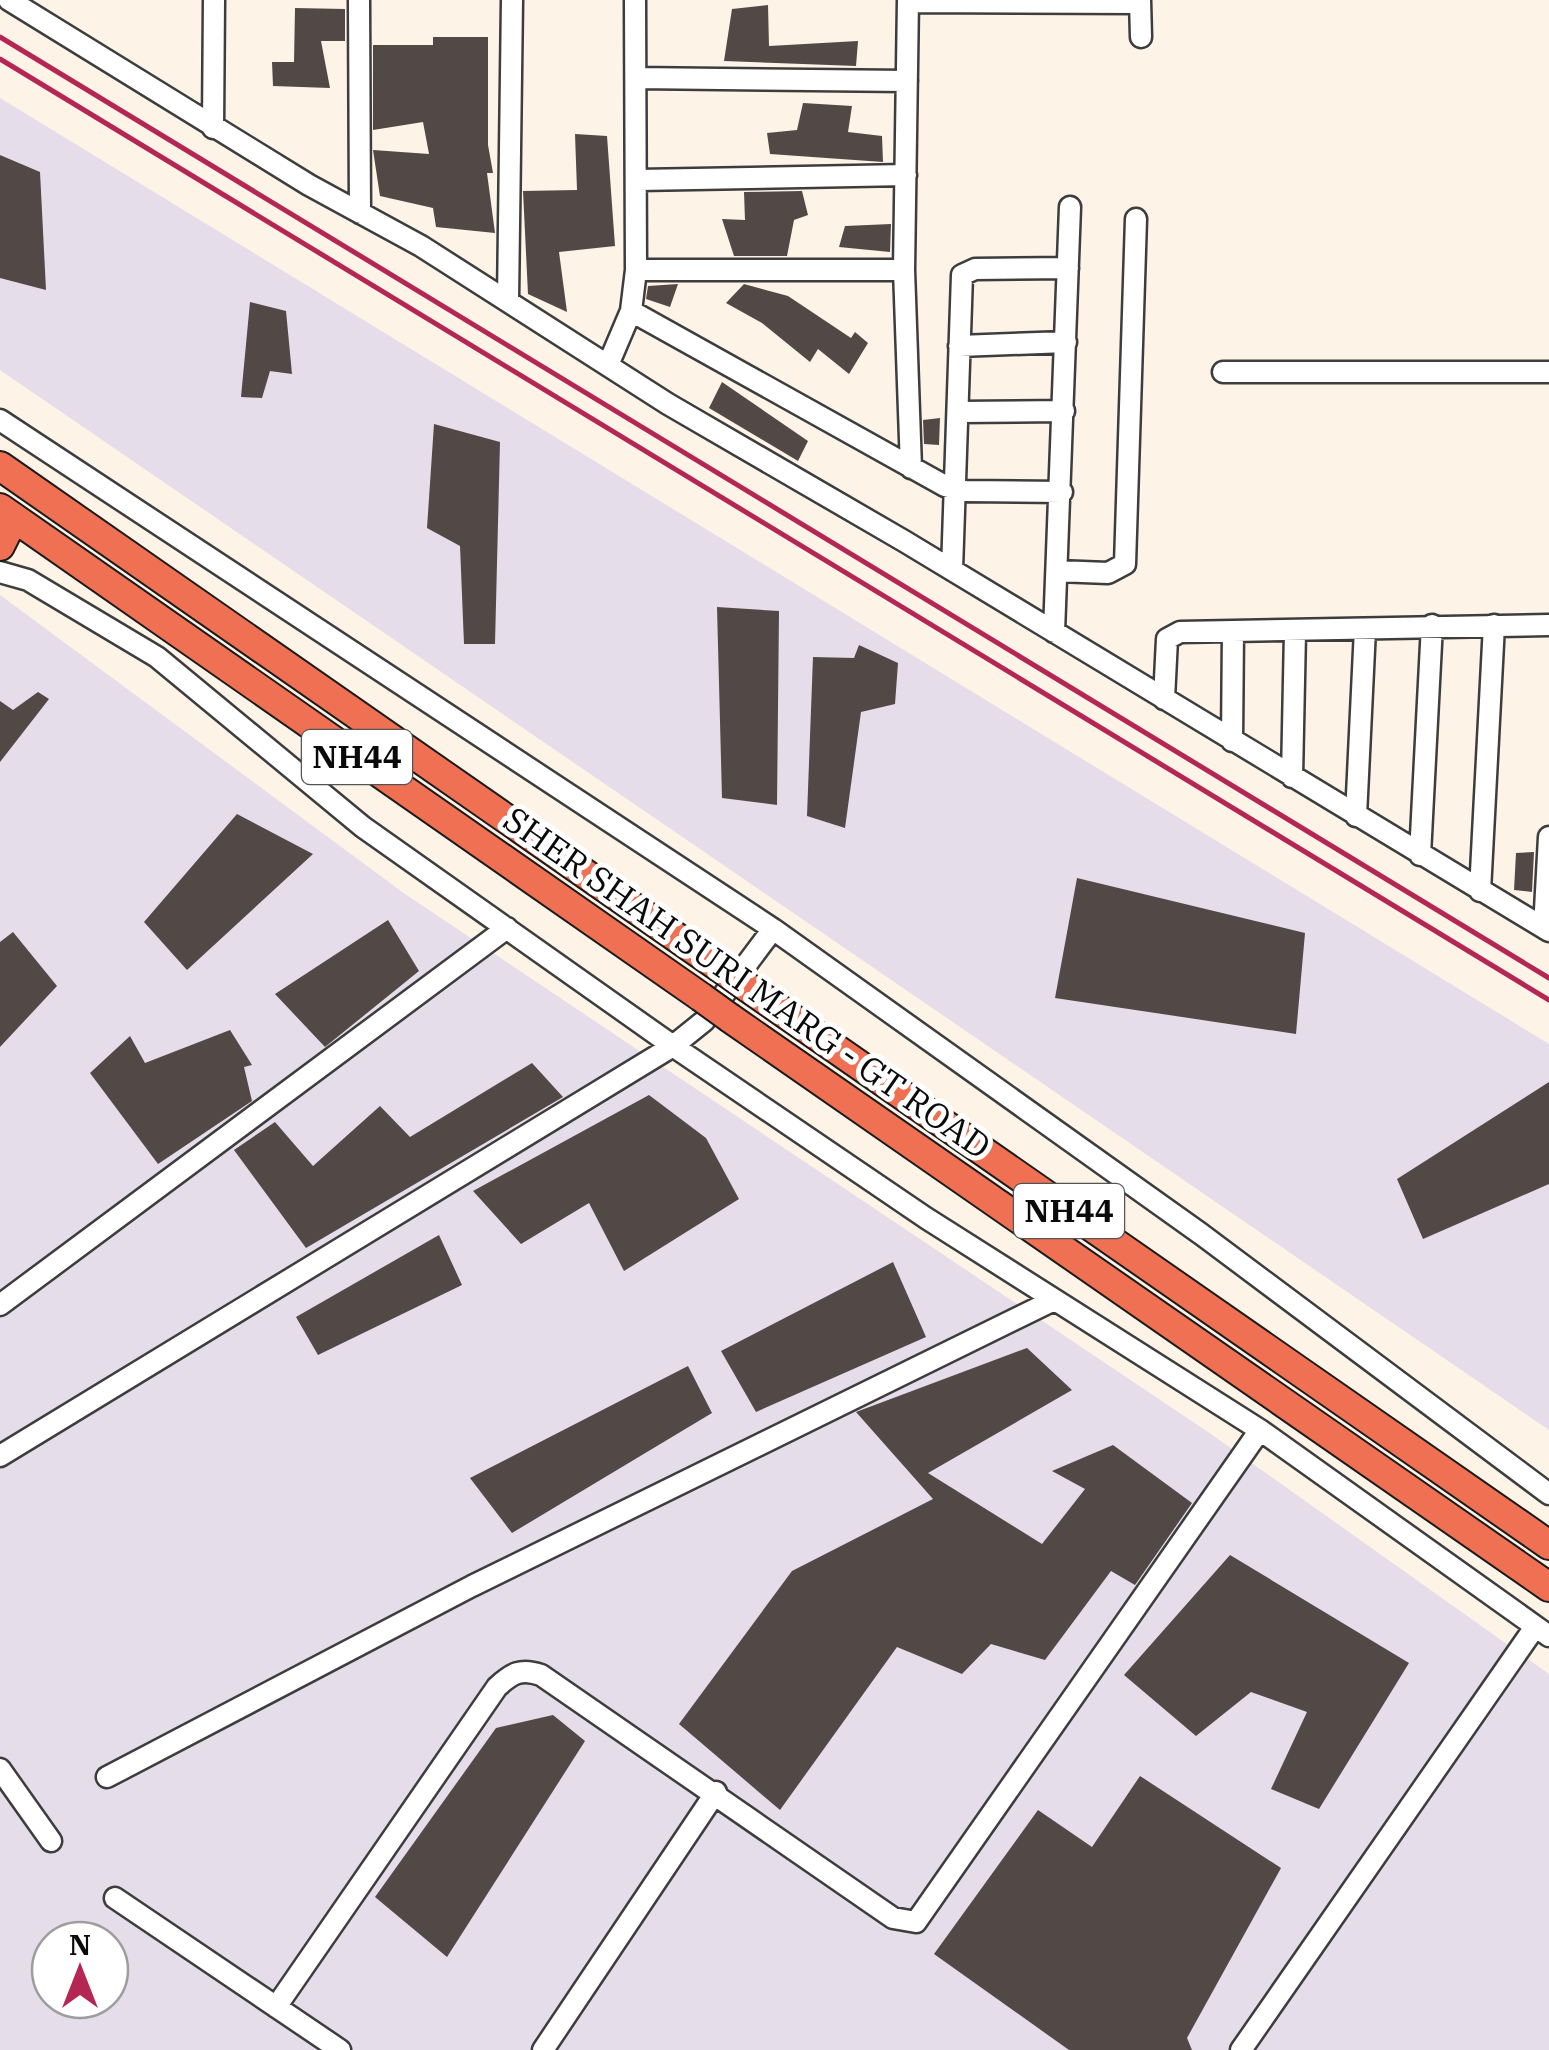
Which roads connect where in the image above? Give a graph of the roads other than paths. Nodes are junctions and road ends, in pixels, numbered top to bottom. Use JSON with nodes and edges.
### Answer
{"nodes":[{"id":1,"x":9,"y":0,"type":"edge"},
{"id":2,"x":214,"y":0,"type":"edge"},
{"id":3,"x":359,"y":0,"type":"edge"},
{"id":4,"x":512,"y":0,"type":"edge"},
{"id":5,"x":635,"y":0,"type":"edge"},
{"id":6,"x":908,"y":1,"type":"edge"},
{"id":7,"x":1140,"y":1,"type":"edge"},
{"id":8,"x":1140,"y":36,"type":"dead end"},
{"id":9,"x":636,"y":78,"type":"junction"},
{"id":10,"x":907,"y":82,"type":"junction"},
{"id":11,"x":213,"y":128,"type":"junction"},
{"id":12,"x":906,"y":175,"type":"junction"},
{"id":13,"x":639,"y":180,"type":"junction"},
{"id":14,"x":1070,"y":208,"type":"dead end"},
{"id":15,"x":360,"y":213,"type":"junction"},
{"id":16,"x":1136,"y":220,"type":"dead end"},
{"id":17,"x":1068,"y":268,"type":"junction"},
{"id":18,"x":636,"y":270,"type":"junction"},
{"id":19,"x":904,"y":270,"type":"junction"},
{"id":20,"x":508,"y":300,"type":"junction"},
{"id":21,"x":631,"y":311,"type":"junction"},
{"id":22,"x":1066,"y":342,"type":"junction"},
{"id":23,"x":960,"y":346,"type":"junction"},
{"id":24,"x":608,"y":364,"type":"junction"},
{"id":25,"x":1223,"y":372,"type":"dead end"},
{"id":26,"x":1549,"y":372,"type":"edge"},
{"id":27,"x":1064,"y":411,"type":"junction"},
{"id":28,"x":959,"y":412,"type":"junction"},
{"id":29,"x":0,"y":420,"type":"edge"},
{"id":30,"x":0,"y":466,"type":"edge"},
{"id":31,"x":912,"y":468,"type":"junction"},
{"id":32,"x":955,"y":490,"type":"junction"},
{"id":33,"x":1062,"y":492,"type":"junction"},
{"id":34,"x":7,"y":513,"type":"edge"},
{"id":35,"x":0,"y":546,"type":"edge"},
{"id":36,"x":952,"y":570,"type":"junction"},
{"id":37,"x":1057,"y":571,"type":"junction"},
{"id":38,"x":0,"y":572,"type":"edge"},
{"id":39,"x":1432,"y":625,"type":"junction"},
{"id":40,"x":1494,"y":625,"type":"junction"},
{"id":41,"x":1549,"y":625,"type":"edge"},
{"id":42,"x":1365,"y":629,"type":"junction"},
{"id":43,"x":1054,"y":632,"type":"junction"},
{"id":44,"x":1233,"y":632,"type":"junction"},
{"id":45,"x":1295,"y":632,"type":"junction"},
{"id":46,"x":1164,"y":699,"type":"junction"},
{"id":47,"x":1232,"y":740,"type":"junction"},
{"id":48,"x":1292,"y":777,"type":"junction"},
{"id":49,"x":1356,"y":816,"type":"junction"},
{"id":50,"x":1549,"y":837,"type":"edge"},
{"id":51,"x":1420,"y":855,"type":"junction"},
{"id":52,"x":1480,"y":890,"type":"junction"},
{"id":53,"x":507,"y":928,"type":"junction"},
{"id":54,"x":773,"y":929,"type":"junction"},
{"id":55,"x":1547,"y":930,"type":"edge"},
{"id":56,"x":674,"y":1046,"type":"junction"},
{"id":57,"x":1054,"y":1300,"type":"junction"},
{"id":58,"x":0,"y":1305,"type":"edge"},
{"id":59,"x":1260,"y":1430,"type":"junction"},
{"id":60,"x":0,"y":1456,"type":"edge"},
{"id":61,"x":1549,"y":1494,"type":"edge"},
{"id":62,"x":1549,"y":1546,"type":"edge"},
{"id":63,"x":1549,"y":1588,"type":"edge"},
{"id":64,"x":1542,"y":1632,"type":"edge"},
{"id":65,"x":0,"y":1770,"type":"edge"},
{"id":66,"x":107,"y":1777,"type":"dead end"},
{"id":67,"x":716,"y":1792,"type":"junction"},
{"id":68,"x":51,"y":1840,"type":"dead end"},
{"id":69,"x":115,"y":1898,"type":"dead end"},
{"id":70,"x":276,"y":2006,"type":"junction"},
{"id":71,"x":340,"y":2050,"type":"edge"},
{"id":72,"x":543,"y":2050,"type":"edge"},
{"id":73,"x":1241,"y":2050,"type":"edge"}],
"edges":[{"from":1,"to":11,"type":"street"},
{"from":2,"to":11,"type":"street"},
{"from":3,"to":15,"type":"street"},
{"from":4,"to":20,"type":"street"},
{"from":5,"to":9,"type":"street"},
{"from":6,"to":7,"type":"street"},
{"from":6,"to":10,"type":"street"},
{"from":7,"to":8,"type":"street"},
{"from":9,"to":10,"type":"street"},
{"from":9,"to":13,"type":"street"},
{"from":10,"to":12,"type":"street"},
{"from":11,"to":15,"type":"street"},
{"from":12,"to":13,"type":"street"},
{"from":12,"to":19,"type":"street"},
{"from":13,"to":18,"type":"street"},
{"from":14,"to":17,"type":"street"},
{"from":15,"to":20,"type":"street"},
{"from":16,"to":37,"type":"street"},
{"from":17,"to":22,"type":"street"},
{"from":17,"to":23,"type":"street"},
{"from":18,"to":19,"type":"street"},
{"from":18,"to":21,"type":"street"},
{"from":19,"to":31,"type":"street"},
{"from":20,"to":24,"type":"street"},
{"from":21,"to":24,"type":"street"},
{"from":21,"to":31,"type":"street"},
{"from":22,"to":23,"type":"street"},
{"from":22,"to":27,"type":"street"},
{"from":23,"to":28,"type":"street"},
{"from":24,"to":36,"type":"street"},
{"from":25,"to":26,"type":"street"},
{"from":27,"to":28,"type":"street"},
{"from":27,"to":33,"type":"street"},
{"from":28,"to":32,"type":"street"},
{"from":29,"to":54,"type":"street","name":"SHER SHAH SURI MARG - GT ROAD"},
{"from":30,"to":62,"type":"highway","name":"SHER SHAH SURI MARG - GT ROAD","number":"NH44","bridge":true},
{"from":31,"to":32,"type":"street"},
{"from":32,"to":33,"type":"street"},
{"from":32,"to":36,"type":"street"},
{"from":33,"to":37,"type":"street"},
{"from":34,"to":35,"type":"highway"},
{"from":34,"to":63,"type":"highway","name":"SHER SHAH SURI MARG - GT ROAD","number":"NH44","bridge":true},
{"from":36,"to":43,"type":"street"},
{"from":37,"to":43,"type":"street"},
{"from":38,"to":53,"type":"street"},
{"from":39,"to":40,"type":"street"},
{"from":39,"to":42,"type":"street"},
{"from":39,"to":51,"type":"street"},
{"from":40,"to":41,"type":"street"},
{"from":40,"to":52,"type":"street"},
{"from":42,"to":45,"type":"street"},
{"from":42,"to":49,"type":"street"},
{"from":43,"to":46,"type":"street"},
{"from":44,"to":45,"type":"street"},
{"from":44,"to":46,"type":"street"},
{"from":44,"to":47,"type":"street"},
{"from":45,"to":48,"type":"street"},
{"from":46,"to":47,"type":"street"},
{"from":47,"to":48,"type":"street"},
{"from":48,"to":49,"type":"street"},
{"from":49,"to":51,"type":"street"},
{"from":50,"to":55,"type":"street"},
{"from":51,"to":52,"type":"street"},
{"from":52,"to":55,"type":"street"},
{"from":53,"to":56,"type":"street"},
{"from":53,"to":58,"type":"street"},
{"from":54,"to":56,"type":"street"},
{"from":54,"to":61,"type":"street","name":"SHER SHAH SURI MARG - GT ROAD"},
{"from":56,"to":57,"type":"street"},
{"from":56,"to":60,"type":"street"},
{"from":57,"to":59,"type":"street"},
{"from":57,"to":66,"type":"street"},
{"from":59,"to":64,"type":"street"},
{"from":59,"to":67,"type":"street"},
{"from":64,"to":73,"type":"street"},
{"from":65,"to":68,"type":"street"},
{"from":67,"to":70,"type":"street"},
{"from":67,"to":72,"type":"street"},
{"from":69,"to":70,"type":"street"},
{"from":70,"to":71,"type":"street"}]}
